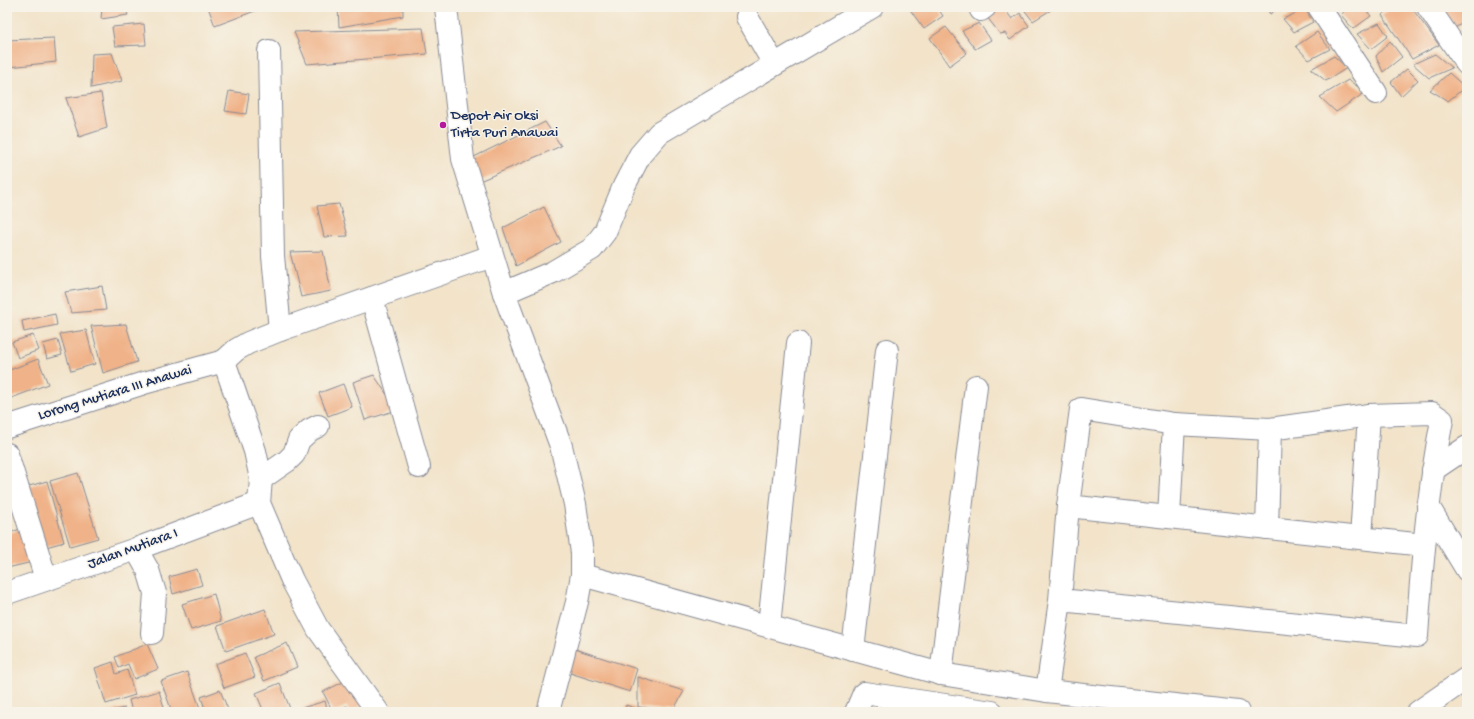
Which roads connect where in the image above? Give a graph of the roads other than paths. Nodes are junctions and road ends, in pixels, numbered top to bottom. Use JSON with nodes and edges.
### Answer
{"nodes":[{"id":1,"x":446,"y":7,"type":"edge"},
{"id":2,"x":1320,"y":7,"type":"edge"},
{"id":3,"x":1428,"y":7,"type":"edge"},
{"id":4,"x":859,"y":10,"type":"edge"},
{"id":5,"x":747,"y":16,"type":"dead end"},
{"id":6,"x":269,"y":51,"type":"dead end"},
{"id":7,"x":774,"y":64,"type":"junction"},
{"id":8,"x":1467,"y":64,"type":"edge"},
{"id":9,"x":1376,"y":93,"type":"dead end"},
{"id":10,"x":492,"y":256,"type":"junction"},
{"id":11,"x":504,"y":293,"type":"junction"},
{"id":12,"x":372,"y":298,"type":"junction"},
{"id":13,"x":280,"y":330,"type":"junction"},
{"id":14,"x":798,"y":343,"type":"dead end"},
{"id":15,"x":888,"y":350,"type":"dead end"},
{"id":16,"x":224,"y":360,"type":"junction"},
{"id":17,"x":976,"y":386,"type":"dead end"},
{"id":18,"x":1369,"y":415,"type":"junction"},
{"id":19,"x":1174,"y":424,"type":"junction"},
{"id":20,"x":318,"y":426,"type":"dead end"},
{"id":21,"x":7,"y":427,"type":"edge"},
{"id":22,"x":1270,"y":429,"type":"junction"},
{"id":23,"x":1467,"y":447,"type":"edge"},
{"id":24,"x":7,"y":454,"type":"edge"},
{"id":25,"x":420,"y":467,"type":"dead end"},
{"id":26,"x":1433,"y":470,"type":"junction"},
{"id":27,"x":261,"y":479,"type":"junction"},
{"id":28,"x":11,"y":487,"type":"edge"},
{"id":29,"x":259,"y":503,"type":"junction"},
{"id":30,"x":1068,"y":506,"type":"junction"},
{"id":31,"x":1428,"y":506,"type":"junction"},
{"id":32,"x":1168,"y":517,"type":"junction"},
{"id":33,"x":1267,"y":528,"type":"junction"},
{"id":34,"x":1361,"y":538,"type":"junction"},
{"id":35,"x":1424,"y":545,"type":"junction"},
{"id":36,"x":136,"y":550,"type":"junction"},
{"id":37,"x":1467,"y":570,"type":"edge"},
{"id":38,"x":582,"y":575,"type":"junction"},
{"id":39,"x":46,"y":579,"type":"junction"},
{"id":40,"x":7,"y":593,"type":"edge"},
{"id":41,"x":1060,"y":600,"type":"junction"},
{"id":42,"x":769,"y":626,"type":"junction"},
{"id":43,"x":152,"y":633,"type":"dead end"},
{"id":44,"x":853,"y":650,"type":"junction"},
{"id":45,"x":941,"y":674,"type":"junction"},
{"id":46,"x":1467,"y":678,"type":"edge"},
{"id":47,"x":1047,"y":691,"type":"junction"},
{"id":48,"x":378,"y":712,"type":"edge"},
{"id":49,"x":548,"y":712,"type":"edge"},
{"id":50,"x":856,"y":712,"type":"edge"},
{"id":51,"x":992,"y":712,"type":"edge"},
{"id":52,"x":1238,"y":712,"type":"edge"},
{"id":53,"x":1418,"y":712,"type":"edge"}],
"edges":[{"from":1,"to":10,"type":"street"},
{"from":2,"to":9,"type":"street"},
{"from":3,"to":8,"type":"street"},
{"from":4,"to":7,"type":"street"},
{"from":5,"to":7,"type":"street"},
{"from":6,"to":13,"type":"street"},
{"from":7,"to":11,"type":"street"},
{"from":10,"to":11,"type":"street"},
{"from":10,"to":12,"type":"street"},
{"from":11,"to":38,"type":"street"},
{"from":12,"to":13,"type":"street"},
{"from":12,"to":25,"type":"street"},
{"from":13,"to":16,"type":"street"},
{"from":14,"to":42,"type":"street"},
{"from":15,"to":44,"type":"street"},
{"from":16,"to":21,"type":"street","name":"Lorong Mutiara III Anawai"},
{"from":16,"to":27,"type":"street"},
{"from":17,"to":45,"type":"street"},
{"from":18,"to":22,"type":"street"},
{"from":18,"to":26,"type":"street"},
{"from":18,"to":34,"type":"street"},
{"from":19,"to":22,"type":"street"},
{"from":19,"to":30,"type":"street"},
{"from":19,"to":32,"type":"street"},
{"from":20,"to":27,"type":"street"},
{"from":22,"to":33,"type":"street"},
{"from":23,"to":26,"type":"street"},
{"from":24,"to":28,"type":"street"},
{"from":26,"to":31,"type":"street"},
{"from":27,"to":29,"type":"street"},
{"from":28,"to":39,"type":"street"},
{"from":29,"to":36,"type":"street","name":"Jalan Mutiara I"},
{"from":29,"to":48,"type":"street"},
{"from":30,"to":32,"type":"street"},
{"from":30,"to":41,"type":"street"},
{"from":31,"to":35,"type":"street"},
{"from":31,"to":37,"type":"street"},
{"from":32,"to":33,"type":"street"},
{"from":33,"to":34,"type":"street"},
{"from":34,"to":35,"type":"street"},
{"from":35,"to":41,"type":"street"},
{"from":36,"to":39,"type":"street","name":"Jalan Mutiara I"},
{"from":36,"to":43,"type":"street"},
{"from":38,"to":42,"type":"street"},
{"from":38,"to":49,"type":"street"},
{"from":39,"to":40,"type":"street","name":"Jalan Mutiara I"},
{"from":41,"to":47,"type":"street"},
{"from":42,"to":44,"type":"street"},
{"from":44,"to":45,"type":"street"},
{"from":45,"to":47,"type":"street"},
{"from":46,"to":53,"type":"street"},
{"from":47,"to":52,"type":"street"},
{"from":50,"to":51,"type":"street"}]}
